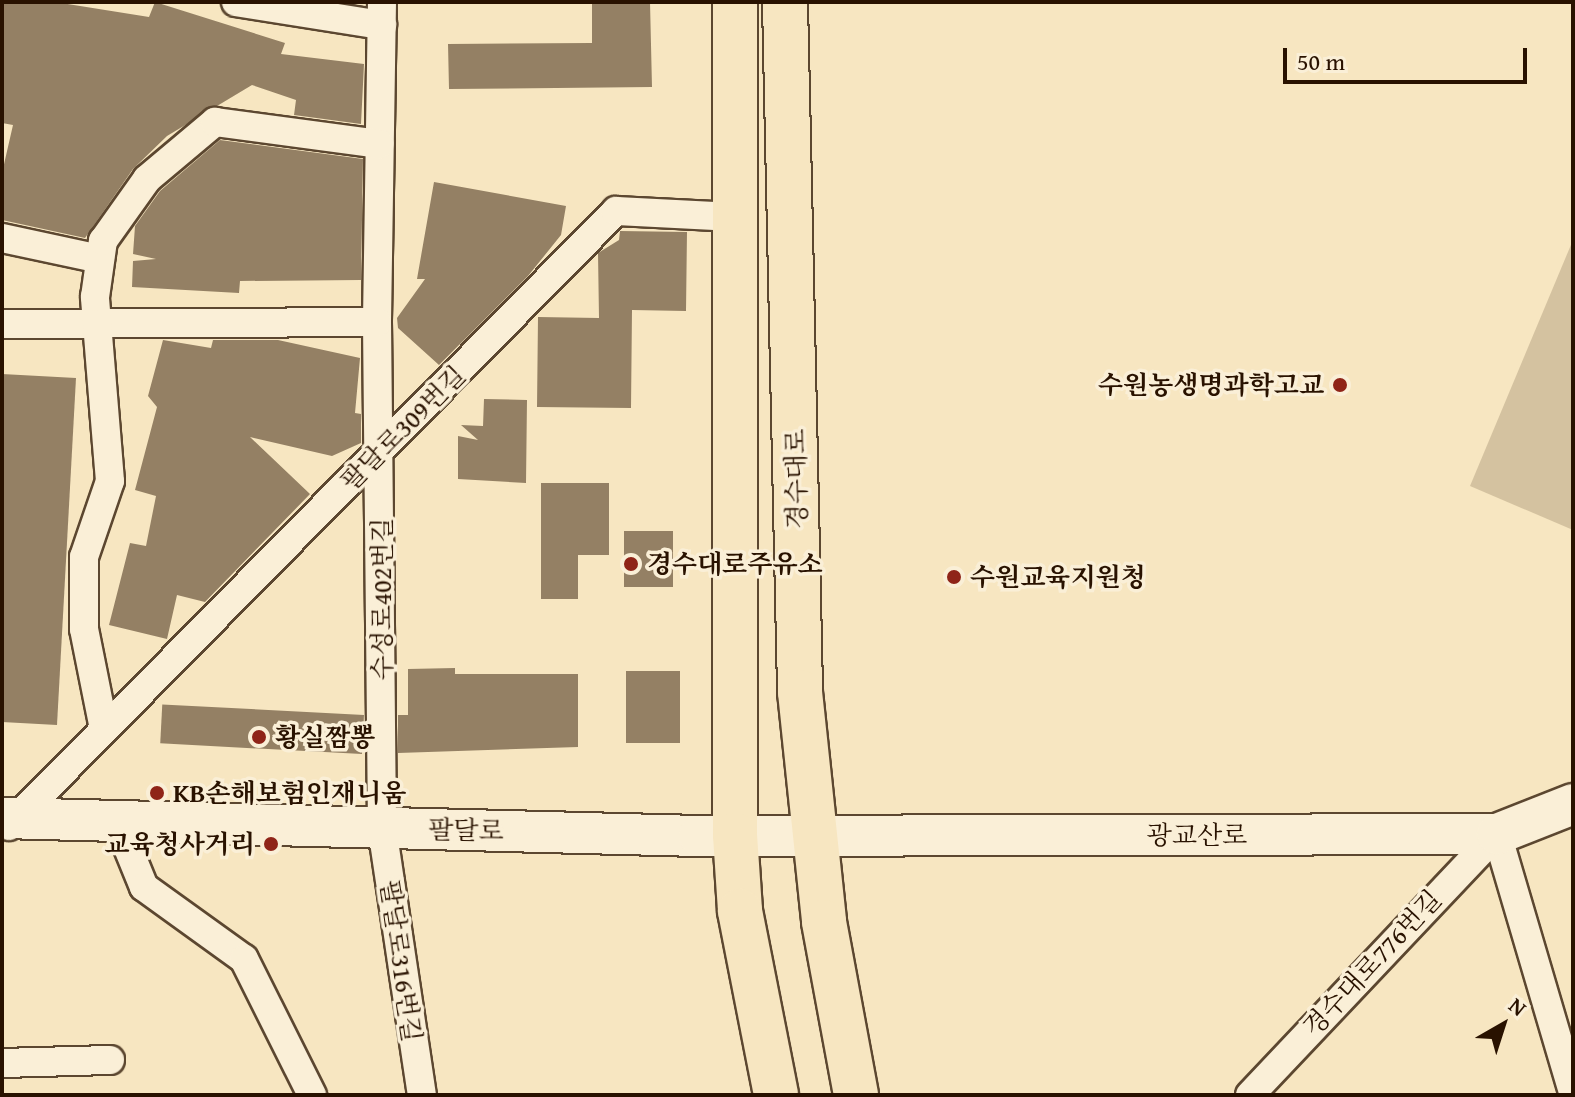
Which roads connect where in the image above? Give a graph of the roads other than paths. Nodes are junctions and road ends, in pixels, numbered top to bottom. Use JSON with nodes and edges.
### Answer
{"nodes":[{"id":1,"x":236,"y":2,"type":"edge"},
{"id":2,"x":735,"y":2,"type":"edge"},
{"id":3,"x":785,"y":2,"type":"edge"},
{"id":4,"x":382,"y":14,"type":"edge"},
{"id":5,"x":380,"y":144,"type":"junction"},
{"id":6,"x":735,"y":217,"type":"junction"},
{"id":7,"x":2,"y":238,"type":"edge"},
{"id":8,"x":100,"y":259,"type":"junction"},
{"id":9,"x":377,"y":322,"type":"junction"},
{"id":10,"x":98,"y":323,"type":"junction"},
{"id":11,"x":2,"y":324,"type":"edge"},
{"id":12,"x":382,"y":449,"type":"junction"},
{"id":13,"x":104,"y":729,"type":"junction"},
{"id":14,"x":1573,"y":804,"type":"edge"},
{"id":15,"x":117,"y":821,"type":"junction"},
{"id":16,"x":7,"y":823,"type":"edge"},
{"id":17,"x":382,"y":828,"type":"junction"},
{"id":18,"x":1497,"y":834,"type":"junction"},
{"id":19,"x":735,"y":835,"type":"junction"},
{"id":20,"x":815,"y":836,"type":"junction"},
{"id":21,"x":110,"y":1060,"type":"dead end"},
{"id":22,"x":2,"y":1063,"type":"edge"},
{"id":23,"x":1573,"y":1092,"type":"edge"},
{"id":24,"x":312,"y":1095,"type":"edge"},
{"id":25,"x":422,"y":1095,"type":"edge"},
{"id":26,"x":776,"y":1095,"type":"edge"},
{"id":27,"x":856,"y":1095,"type":"edge"},
{"id":28,"x":1250,"y":1095,"type":"edge"}],
"edges":[{"from":1,"to":4,"type":"street"},
{"from":2,"to":6,"type":"main road"},
{"from":3,"to":20,"type":"main road","name":"경수대로"},
{"from":4,"to":5,"type":"street","name":"수성로402번길"},
{"from":5,"to":8,"type":"street"},
{"from":5,"to":9,"type":"street","name":"수성로402번길"},
{"from":6,"to":12,"type":"street","name":"팔달로309번길"},
{"from":6,"to":19,"type":"main road"},
{"from":7,"to":8,"type":"street"},
{"from":8,"to":10,"type":"street"},
{"from":9,"to":10,"type":"street"},
{"from":9,"to":12,"type":"street","name":"수성로402번길"},
{"from":10,"to":11,"type":"street"},
{"from":10,"to":13,"type":"street"},
{"from":12,"to":13,"type":"street","name":"팔달로309번길"},
{"from":12,"to":17,"type":"street","name":"수성로402번길"},
{"from":13,"to":16,"type":"street","name":"팔달로309번길"},
{"from":14,"to":18,"type":"main road","name":"광교산로"},
{"from":15,"to":16,"type":"main road","name":"팔달로"},
{"from":15,"to":17,"type":"main road","name":"팔달로"},
{"from":15,"to":24,"type":"street"},
{"from":17,"to":19,"type":"main road","name":"팔달로"},
{"from":17,"to":25,"type":"street","name":"팔달로316번길"},
{"from":18,"to":20,"type":"main road","name":"광교산로"},
{"from":18,"to":23,"type":"street"},
{"from":18,"to":28,"type":"street","name":"경수대로776번길"},
{"from":19,"to":20,"type":"main road","name":"팔달로"},
{"from":19,"to":26,"type":"main road"},
{"from":20,"to":27,"type":"main road","name":"경수대로"},
{"from":21,"to":22,"type":"street"}]}
